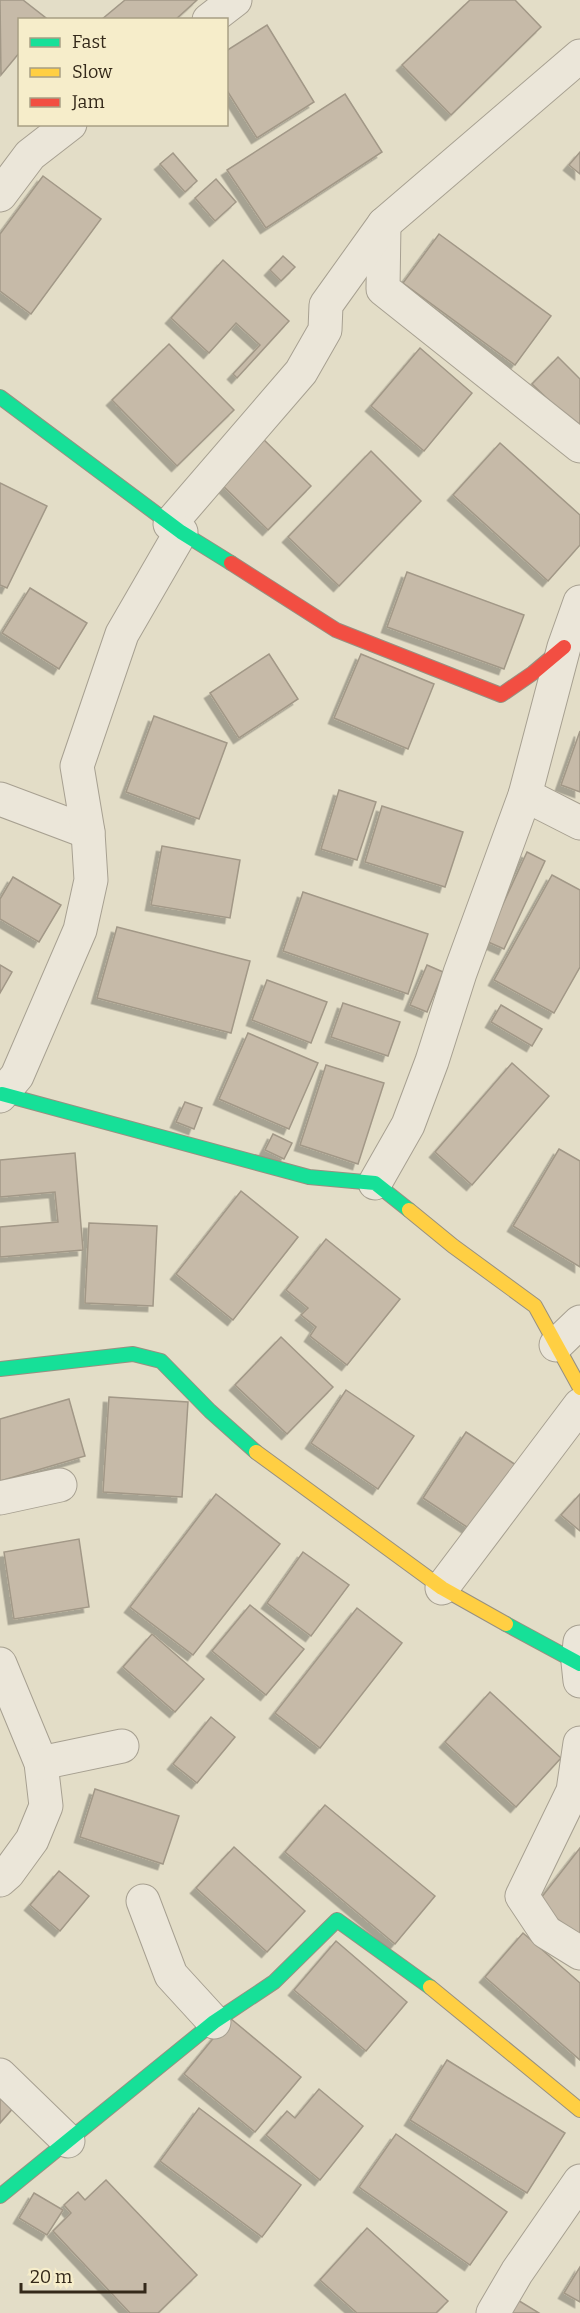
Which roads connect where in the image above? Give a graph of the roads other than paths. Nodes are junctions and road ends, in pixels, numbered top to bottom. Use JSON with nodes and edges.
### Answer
{"nodes":[{"id":1,"x":235,"y":0,"type":"edge"},
{"id":2,"x":212,"y":18,"type":"edge"},
{"id":3,"x":580,"y":56,"type":"edge"},
{"id":4,"x":67,"y":126,"type":"edge"},
{"id":5,"x":0,"y":195,"type":"edge"},
{"id":6,"x":384,"y":224,"type":"junction"},
{"id":7,"x":0,"y":397,"type":"edge"},
{"id":8,"x":580,"y":446,"type":"edge"},
{"id":9,"x":176,"y":528,"type":"junction"},
{"id":10,"x":580,"y":602,"type":"edge"},
{"id":11,"x":564,"y":647,"type":"junction"},
{"id":12,"x":525,"y":795,"type":"junction"},
{"id":13,"x":0,"y":799,"type":"edge"},
{"id":14,"x":580,"y":823,"type":"edge"},
{"id":15,"x":88,"y":832,"type":"junction"},
{"id":16,"x":1,"y":1095,"type":"edge"},
{"id":17,"x":375,"y":1183,"type":"junction"},
{"id":18,"x":580,"y":1322,"type":"edge"},
{"id":19,"x":556,"y":1345,"type":"junction"},
{"id":20,"x":0,"y":1370,"type":"edge"},
{"id":21,"x":580,"y":1388,"type":"edge"},
{"id":22,"x":580,"y":1405,"type":"edge"},
{"id":23,"x":60,"y":1485,"type":"dead end"},
{"id":24,"x":0,"y":1498,"type":"edge"},
{"id":25,"x":442,"y":1588,"type":"junction"},
{"id":26,"x":579,"y":1662,"type":"edge"},
{"id":27,"x":0,"y":1664,"type":"edge"},
{"id":28,"x":580,"y":1743,"type":"edge"},
{"id":29,"x":122,"y":1746,"type":"dead end"},
{"id":30,"x":41,"y":1763,"type":"junction"},
{"id":31,"x":577,"y":1794,"type":"edge"},
{"id":32,"x":0,"y":1880,"type":"edge"},
{"id":33,"x":143,"y":1901,"type":"dead end"},
{"id":34,"x":580,"y":1953,"type":"edge"},
{"id":35,"x":214,"y":2022,"type":"junction"},
{"id":36,"x":0,"y":2075,"type":"edge"},
{"id":37,"x":580,"y":2110,"type":"edge"},
{"id":38,"x":68,"y":2141,"type":"junction"},
{"id":39,"x":580,"y":2181,"type":"edge"},
{"id":40,"x":0,"y":2196,"type":"edge"},
{"id":41,"x":493,"y":2313,"type":"edge"}],
"edges":[{"from":1,"to":2,"type":"street"},
{"from":3,"to":6,"type":"street"},
{"from":4,"to":5,"type":"street"},
{"from":6,"to":8,"type":"street"},
{"from":6,"to":9,"type":"street"},
{"from":7,"to":9,"type":"street"},
{"from":9,"to":11,"type":"street"},
{"from":9,"to":15,"type":"street"},
{"from":10,"to":11,"type":"street"},
{"from":11,"to":12,"type":"street"},
{"from":12,"to":14,"type":"street"},
{"from":12,"to":17,"type":"street"},
{"from":13,"to":15,"type":"street"},
{"from":15,"to":16,"type":"street"},
{"from":16,"to":17,"type":"street"},
{"from":17,"to":19,"type":"street"},
{"from":18,"to":19,"type":"street"},
{"from":19,"to":21,"type":"street"},
{"from":20,"to":25,"type":"street"},
{"from":22,"to":25,"type":"street"},
{"from":23,"to":24,"type":"street"},
{"from":25,"to":26,"type":"street"},
{"from":27,"to":30,"type":"street"},
{"from":28,"to":31,"type":"street"},
{"from":29,"to":30,"type":"street"},
{"from":30,"to":32,"type":"street"},
{"from":31,"to":34,"type":"street"},
{"from":33,"to":35,"type":"street"},
{"from":35,"to":37,"type":"street"},
{"from":35,"to":38,"type":"street"},
{"from":36,"to":38,"type":"street"},
{"from":38,"to":40,"type":"street"},
{"from":39,"to":41,"type":"street"}]}
